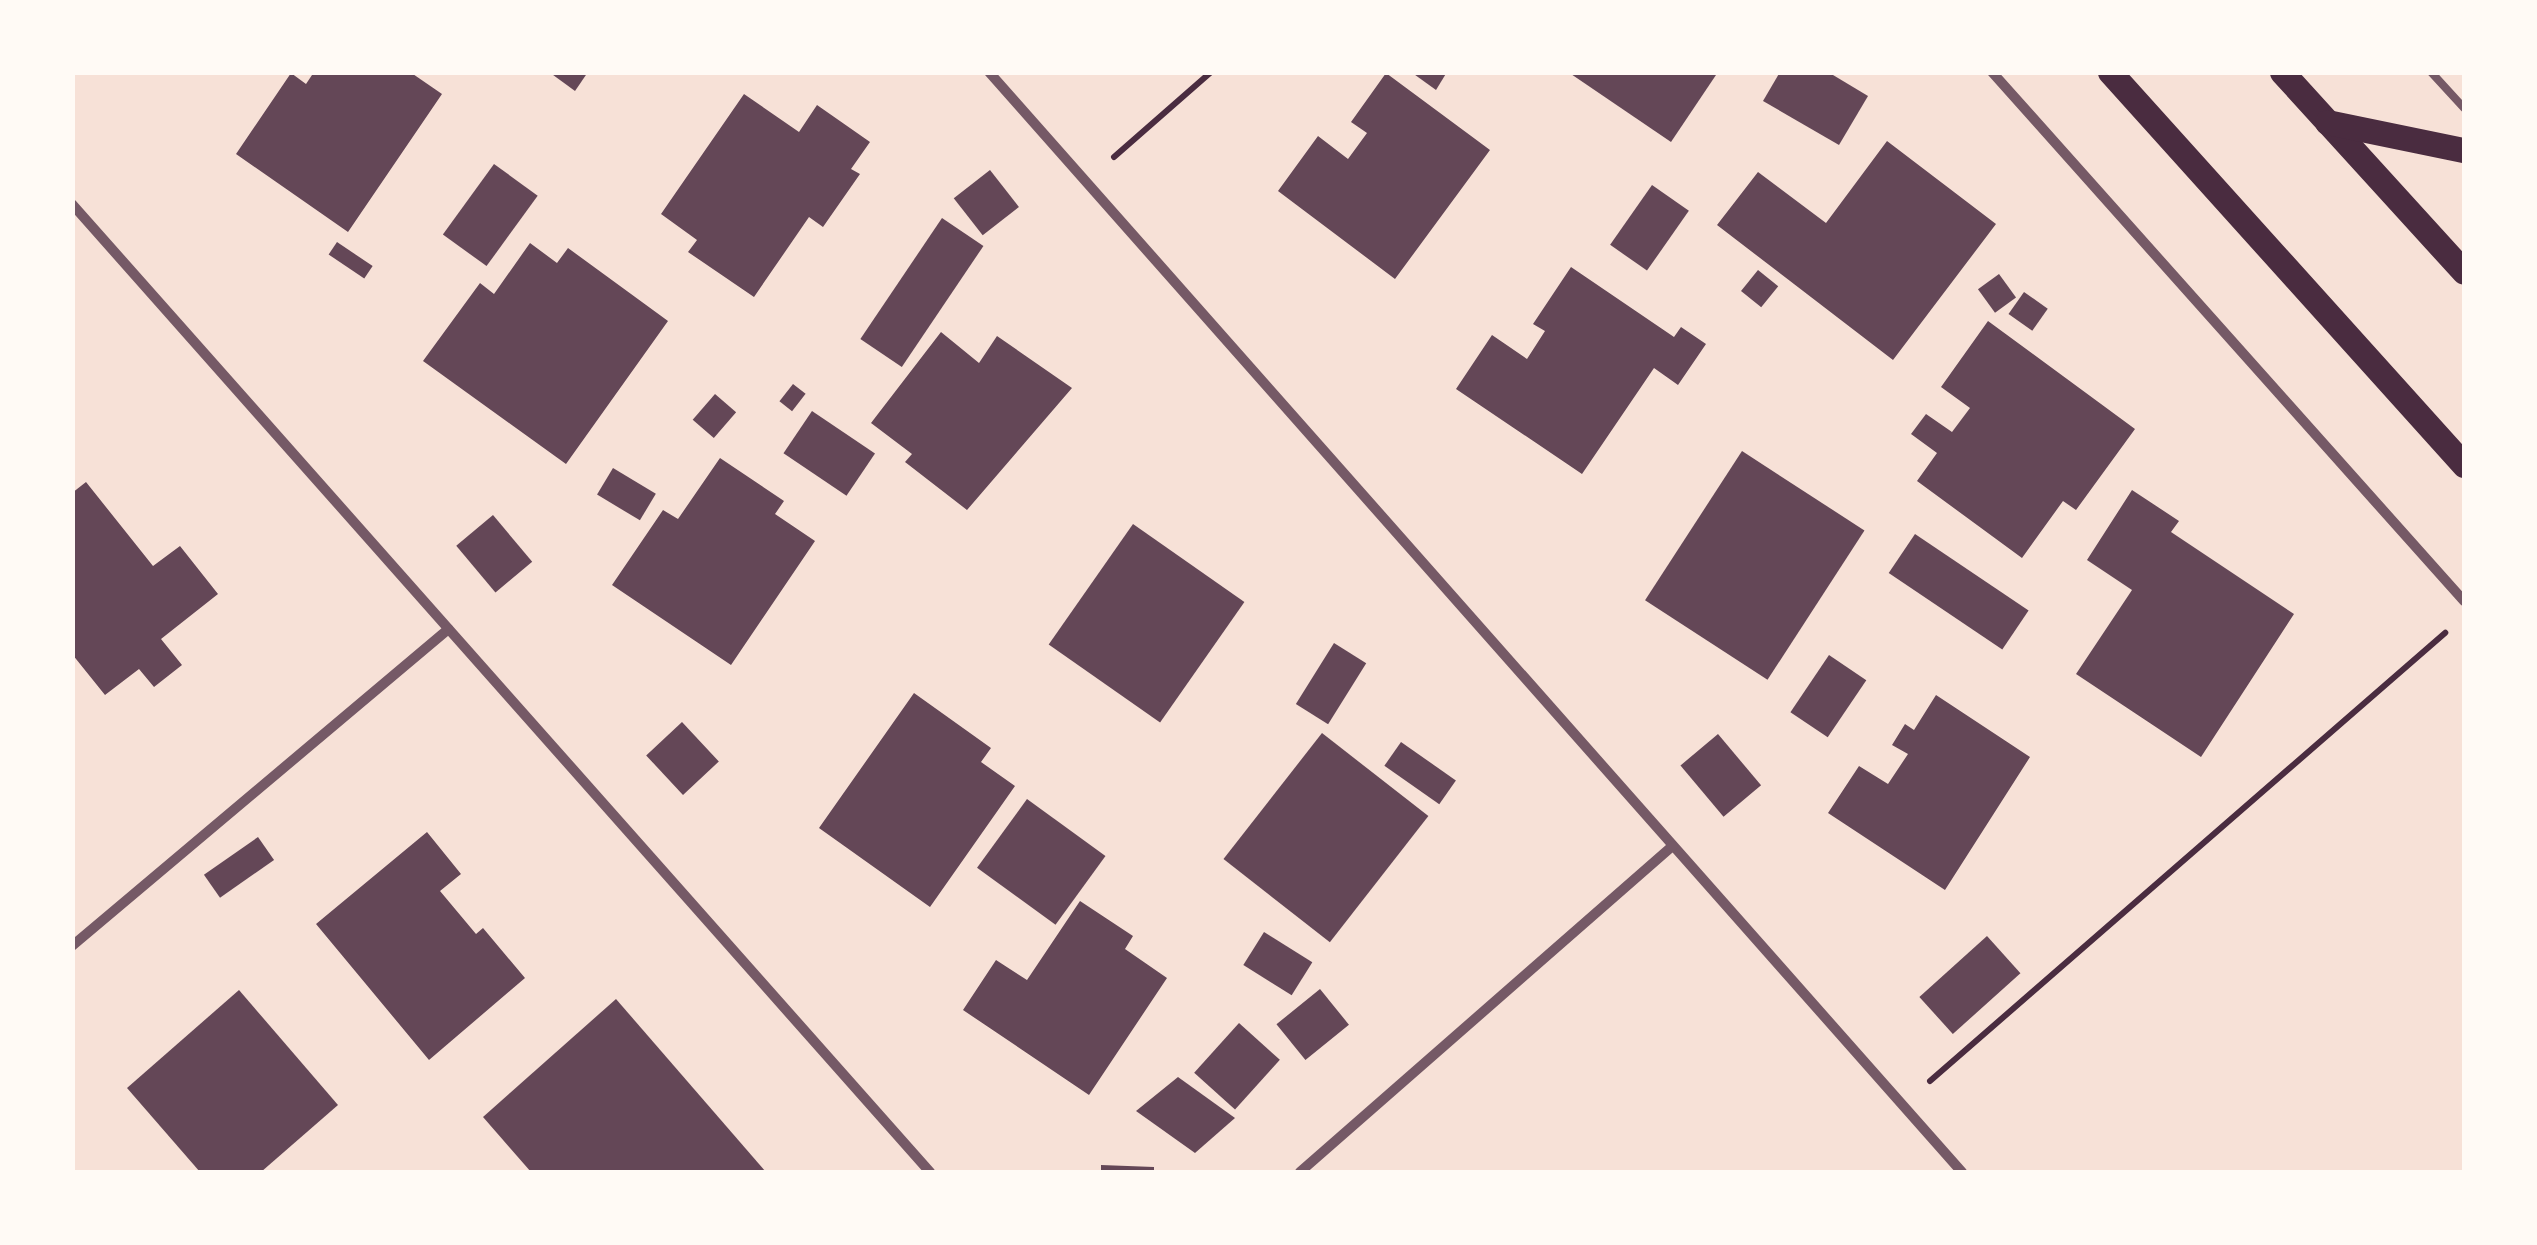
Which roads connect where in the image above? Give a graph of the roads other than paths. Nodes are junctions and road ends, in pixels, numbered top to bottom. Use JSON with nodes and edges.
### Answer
{"nodes":[{"id":1,"x":988,"y":72,"type":"edge"},
{"id":2,"x":1992,"y":72,"type":"edge"},
{"id":3,"x":2110,"y":72,"type":"edge"},
{"id":4,"x":2282,"y":72,"type":"edge"},
{"id":5,"x":2431,"y":72,"type":"edge"},
{"id":6,"x":2464,"y":108,"type":"edge"},
{"id":7,"x":2327,"y":122,"type":"junction"},
{"id":8,"x":2464,"y":150,"type":"edge"},
{"id":9,"x":72,"y":204,"type":"edge"},
{"id":10,"x":2464,"y":272,"type":"edge"},
{"id":11,"x":2464,"y":465,"type":"edge"},
{"id":12,"x":2464,"y":601,"type":"edge"},
{"id":13,"x":448,"y":628,"type":"junction"},
{"id":14,"x":1673,"y":846,"type":"junction"},
{"id":15,"x":72,"y":946,"type":"edge"},
{"id":16,"x":930,"y":1172,"type":"edge"},
{"id":17,"x":1300,"y":1172,"type":"edge"},
{"id":18,"x":1962,"y":1172,"type":"edge"}],
"edges":[{"from":1,"to":14,"type":"street"},
{"from":2,"to":12,"type":"street"},
{"from":3,"to":11,"type":"main road"},
{"from":4,"to":7,"type":"main road"},
{"from":5,"to":6,"type":"lane"},
{"from":7,"to":8,"type":"main road"},
{"from":7,"to":10,"type":"main road"},
{"from":9,"to":13,"type":"street"},
{"from":13,"to":15,"type":"street"},
{"from":13,"to":16,"type":"street"},
{"from":14,"to":17,"type":"street"},
{"from":14,"to":18,"type":"street"}]}
